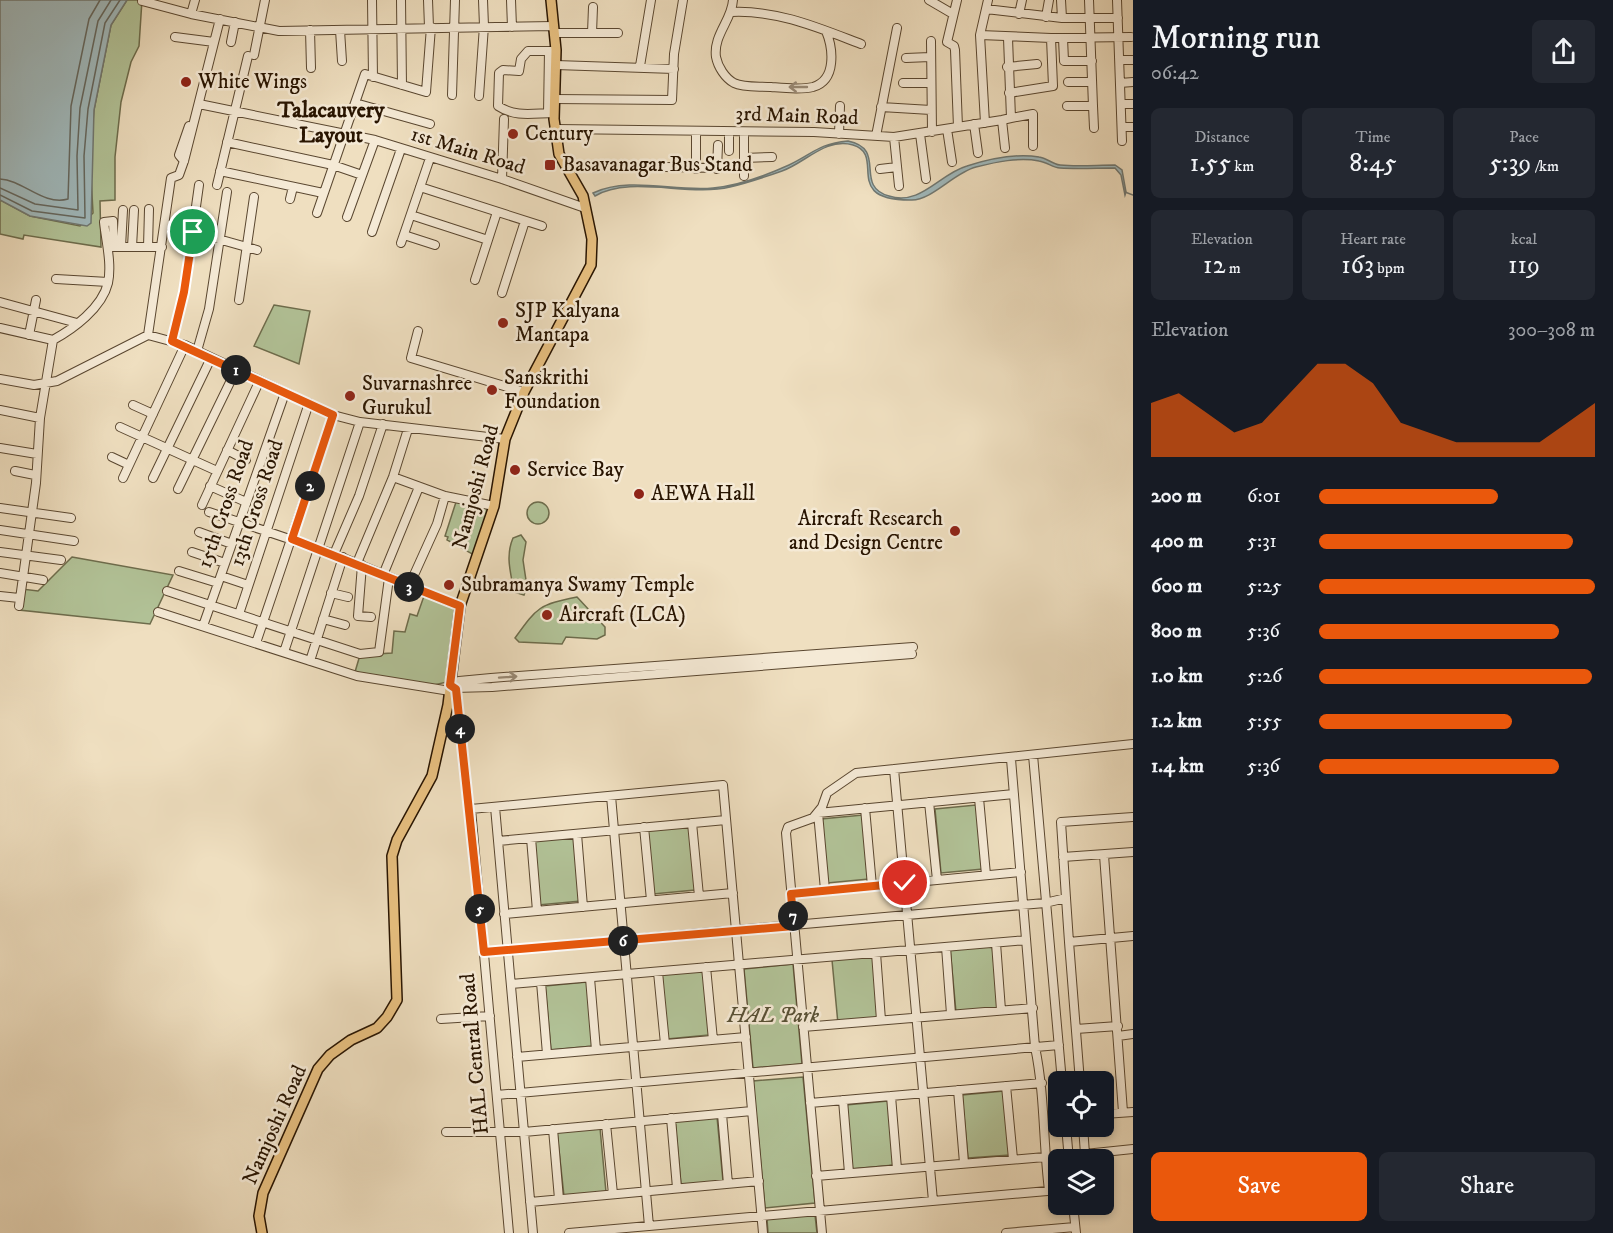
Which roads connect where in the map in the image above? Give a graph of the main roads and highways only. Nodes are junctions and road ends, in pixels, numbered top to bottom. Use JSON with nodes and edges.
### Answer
{"nodes":[{"id":1,"x":551,"y":0,"type":"edge"},
{"id":2,"x":262,"y":1233,"type":"edge"}],
"edges":[{"from":1,"to":2,"type":"main road","name":"Namjoshi Road"}]}
